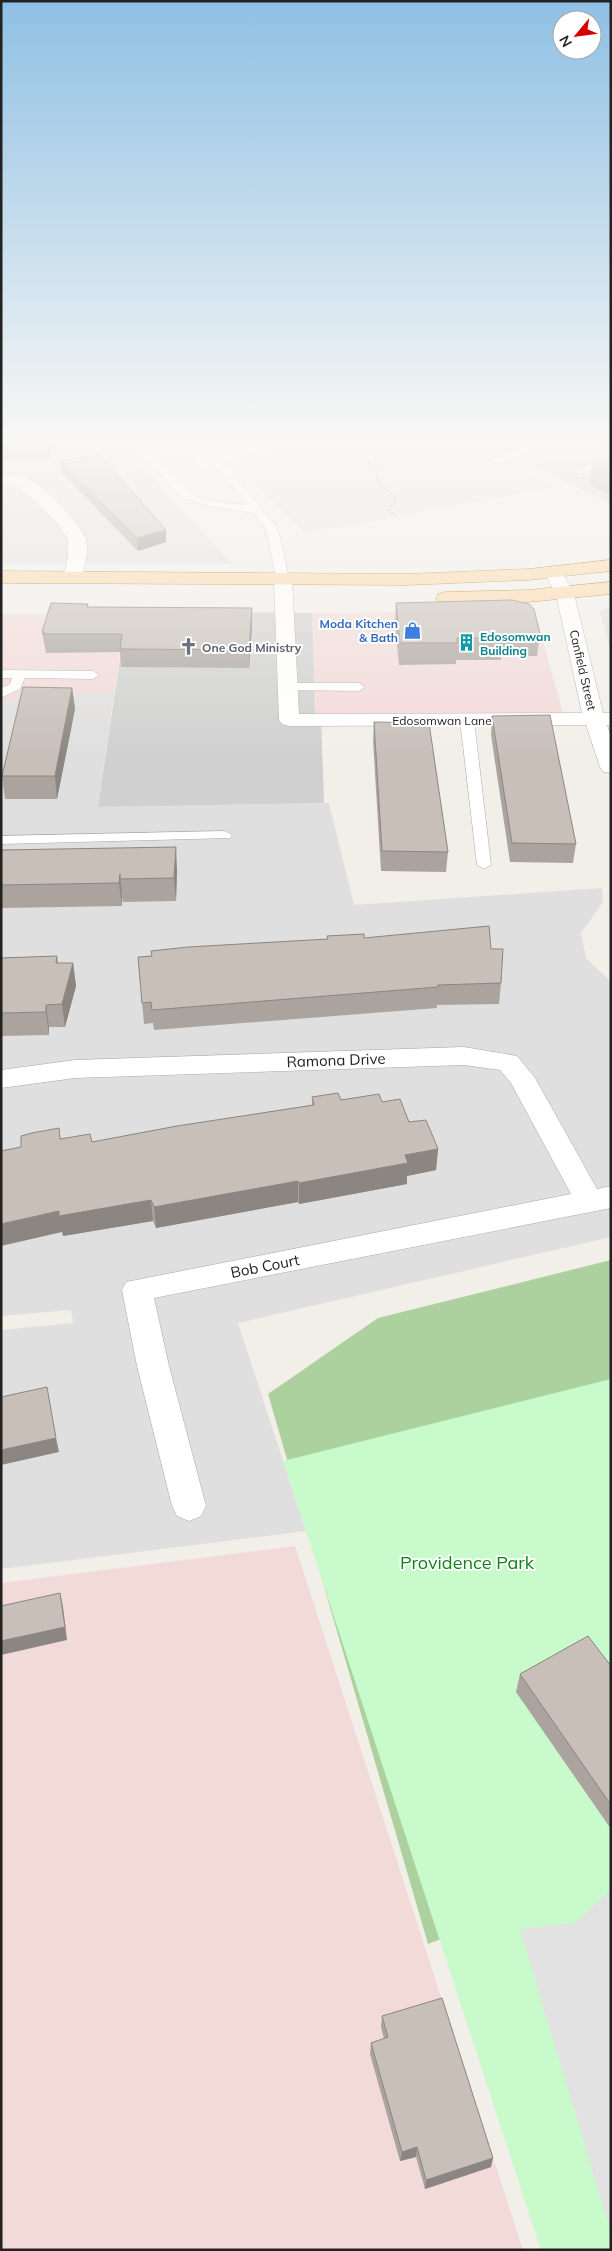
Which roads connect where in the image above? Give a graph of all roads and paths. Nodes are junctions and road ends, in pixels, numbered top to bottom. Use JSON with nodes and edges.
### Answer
{"nodes":[{"id":1,"x":77,"y":548,"type":"edge"},
{"id":2,"x":277,"y":548,"type":"edge"},
{"id":3,"x":611,"y":565,"type":"edge"},
{"id":4,"x":554,"y":574,"type":"junction"},
{"id":5,"x":1,"y":577,"type":"edge"},
{"id":6,"x":72,"y":577,"type":"junction"},
{"id":7,"x":284,"y":588,"type":"junction"},
{"id":8,"x":611,"y":588,"type":"edge"},
{"id":9,"x":565,"y":594,"type":"junction"},
{"id":10,"x":20,"y":595,"type":"dead end"},
{"id":11,"x":412,"y":598,"type":"dead end"},
{"id":12,"x":431,"y":598,"type":"dead end"},
{"id":13,"x":1,"y":674,"type":"edge"},
{"id":14,"x":20,"y":674,"type":"junction"},
{"id":15,"x":93,"y":675,"type":"dead end"},
{"id":16,"x":288,"y":687,"type":"junction"},
{"id":17,"x":358,"y":687,"type":"dead end"},
{"id":18,"x":1,"y":694,"type":"edge"},
{"id":19,"x":603,"y":719,"type":"edge"},
{"id":20,"x":467,"y":720,"type":"junction"},
{"id":21,"x":611,"y":767,"type":"edge"},
{"id":22,"x":225,"y":835,"type":"dead end"},
{"id":23,"x":1,"y":840,"type":"edge"},
{"id":24,"x":484,"y":865,"type":"dead end"},
{"id":25,"x":1,"y":1080,"type":"edge"},
{"id":26,"x":601,"y":1199,"type":"edge"},
{"id":27,"x":189,"y":1506,"type":"dead end"}],
"edges":[{"from":1,"to":6,"type":"street"},
{"from":2,"to":7,"type":"lane"},
{"from":3,"to":4,"type":"main road"},
{"from":4,"to":7,"type":"main road"},
{"from":4,"to":9,"type":"street","name":"Canfield Street"},
{"from":5,"to":6,"type":"main road"},
{"from":6,"to":7,"type":"main road"},
{"from":7,"to":10,"type":"main road"},
{"from":7,"to":11,"type":"main road"},
{"from":7,"to":16,"type":"street"},
{"from":8,"to":9,"type":"main road"},
{"from":9,"to":12,"type":"main road"},
{"from":9,"to":19,"type":"street","name":"Canfield Street"},
{"from":13,"to":14,"type":"lane"},
{"from":14,"to":15,"type":"lane"},
{"from":14,"to":18,"type":"lane"},
{"from":16,"to":17,"type":"lane"},
{"from":16,"to":20,"type":"street","name":"Edosomwan Lane"},
{"from":19,"to":20,"type":"street","name":"Edosomwan Lane"},
{"from":19,"to":21,"type":"street","name":"Canfield Street"},
{"from":20,"to":24,"type":"lane"},
{"from":22,"to":23,"type":"lane"},
{"from":25,"to":26,"type":"street","name":"Ramona Drive"},
{"from":26,"to":27,"type":"street","name":"Bob Court"}]}
